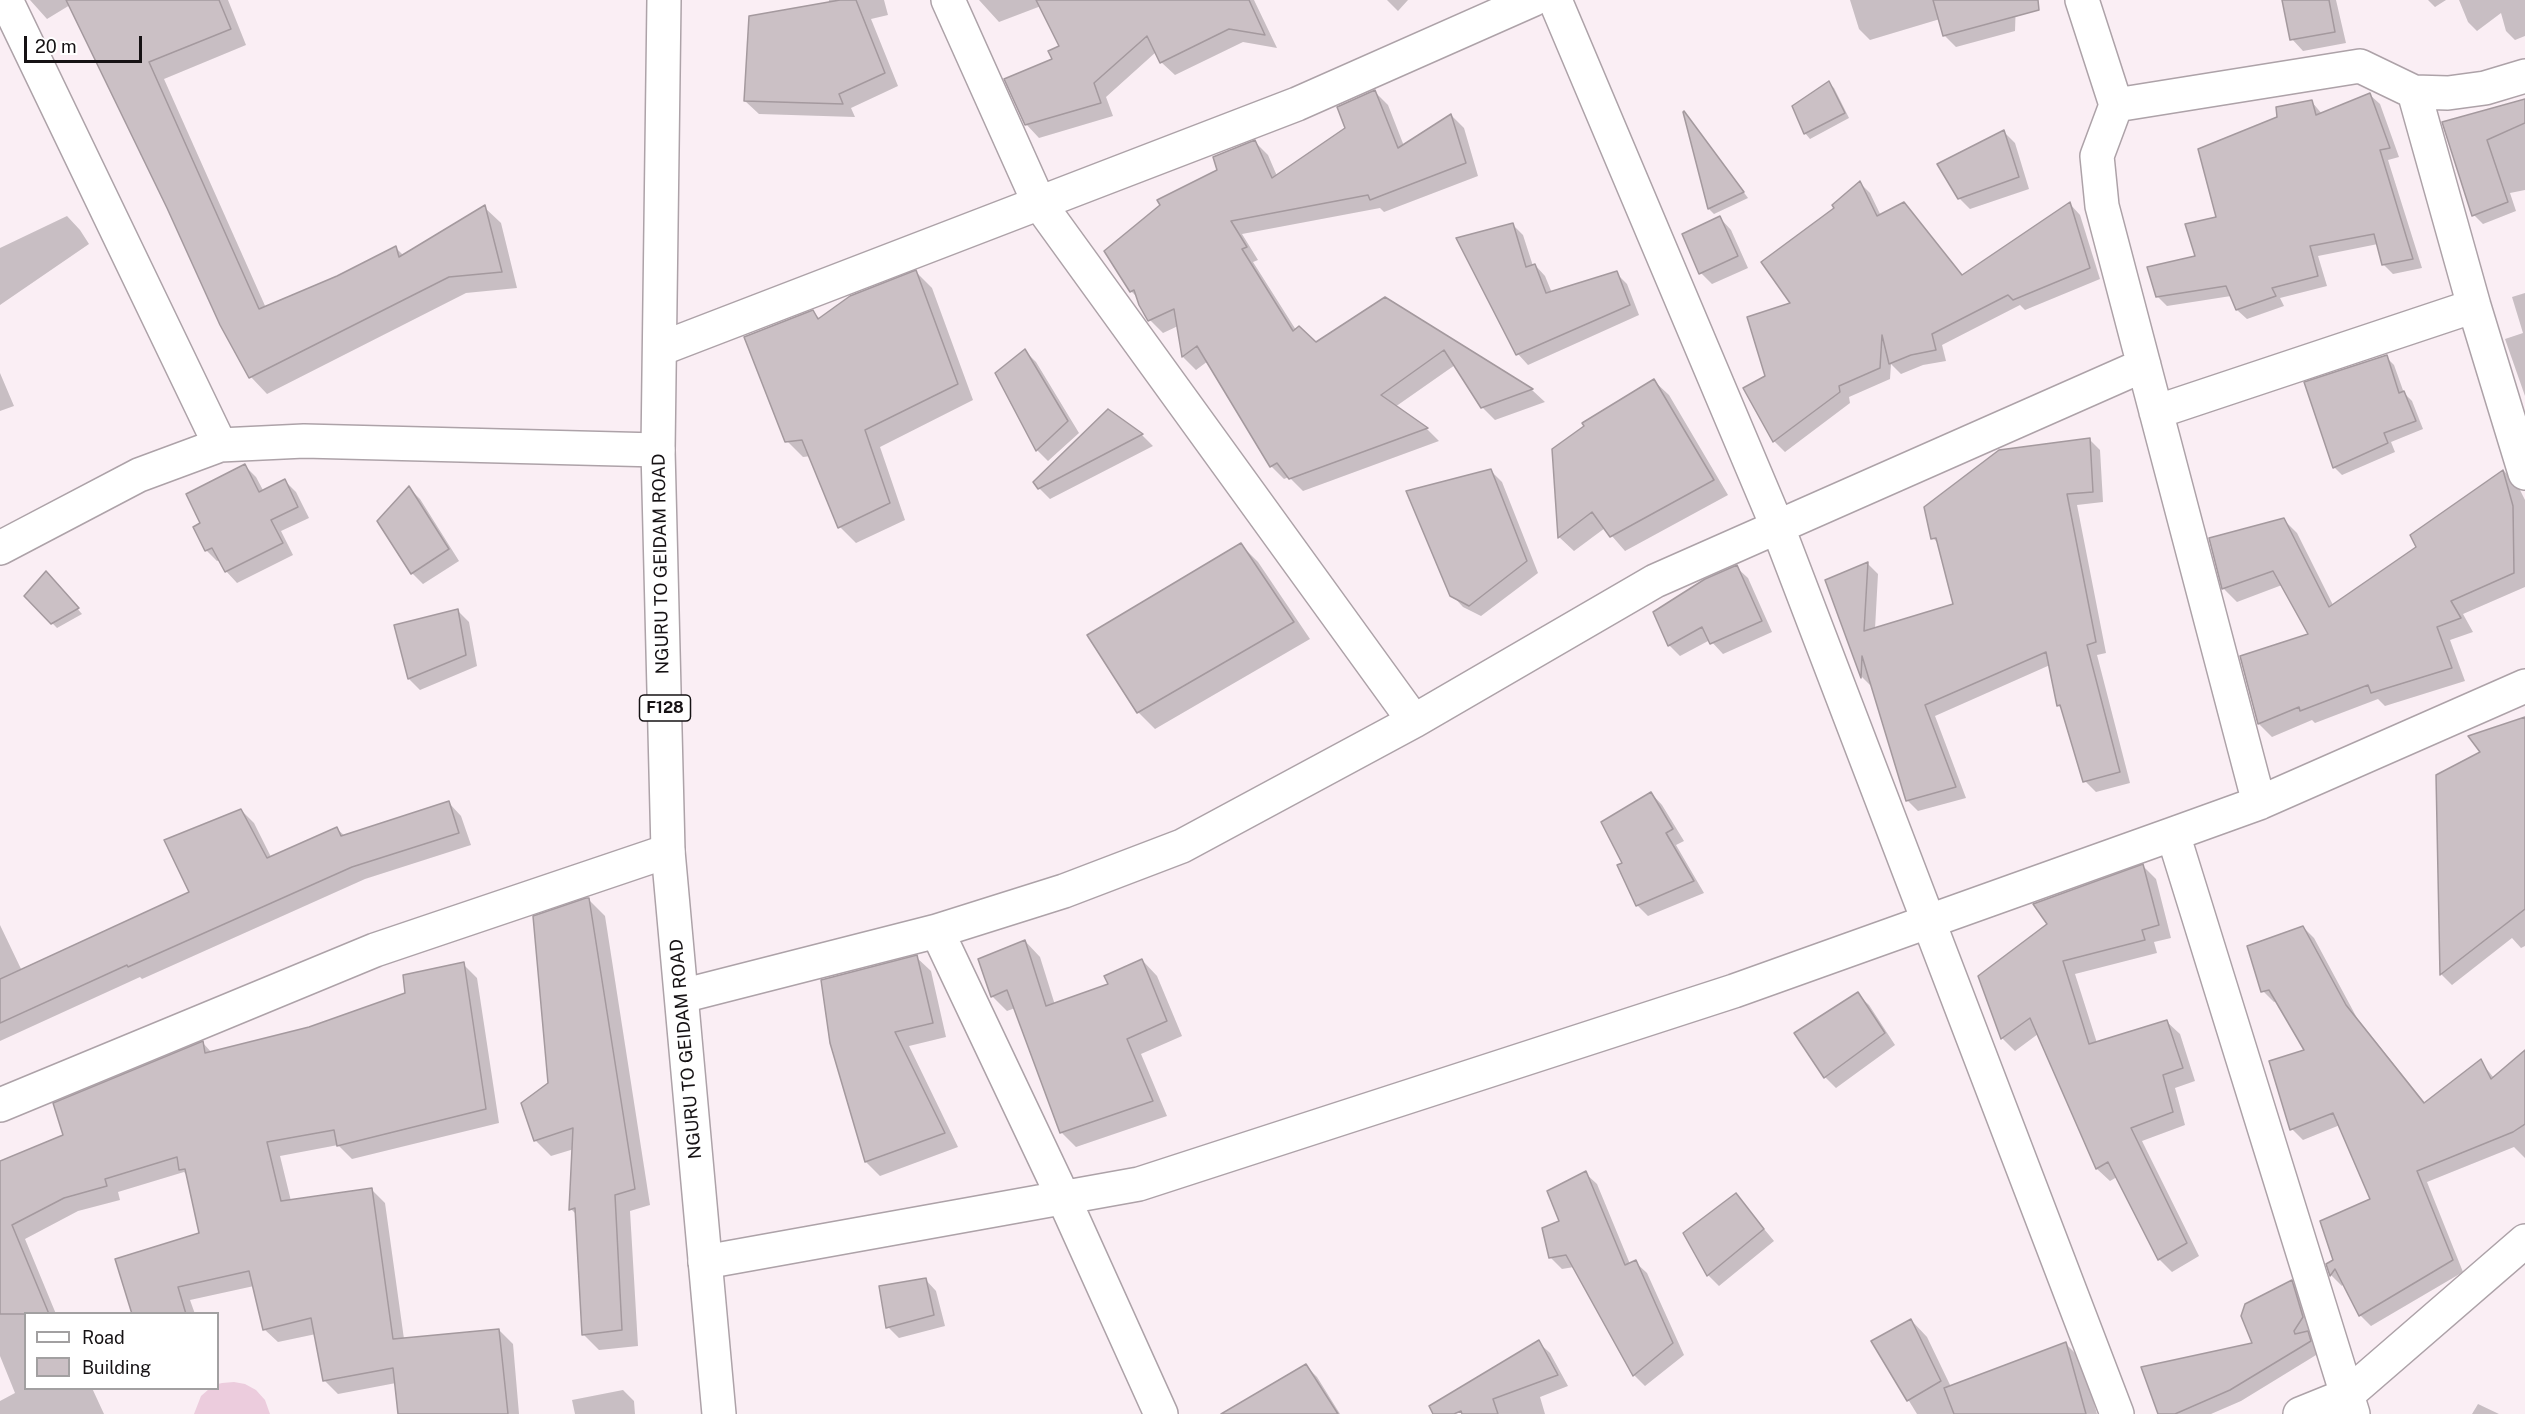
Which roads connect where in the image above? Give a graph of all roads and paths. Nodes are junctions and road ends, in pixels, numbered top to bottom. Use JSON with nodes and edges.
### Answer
{"nodes":[{"id":1,"x":6,"y":0,"type":"edge"},
{"id":2,"x":664,"y":0,"type":"edge"},
{"id":3,"x":948,"y":0,"type":"edge"},
{"id":4,"x":1532,"y":0,"type":"edge"},
{"id":5,"x":1555,"y":0,"type":"edge"},
{"id":6,"x":2082,"y":0,"type":"edge"},
{"id":7,"x":2525,"y":76,"type":"edge"},
{"id":8,"x":2414,"y":92,"type":"junction"},
{"id":9,"x":2116,"y":105,"type":"junction"},
{"id":10,"x":1039,"y":203,"type":"junction"},
{"id":11,"x":2474,"y":306,"type":"junction"},
{"id":12,"x":660,"y":349,"type":"junction"},
{"id":13,"x":2144,"y":365,"type":"junction"},
{"id":14,"x":2156,"y":412,"type":"junction"},
{"id":15,"x":220,"y":445,"type":"junction"},
{"id":16,"x":658,"y":450,"type":"junction"},
{"id":17,"x":2525,"y":473,"type":"edge"},
{"id":18,"x":1779,"y":528,"type":"junction"},
{"id":19,"x":0,"y":548,"type":"edge"},
{"id":20,"x":2525,"y":686,"type":"edge"},
{"id":21,"x":1414,"y":721,"type":"junction"},
{"id":22,"x":2259,"y":803,"type":"junction"},
{"id":23,"x":2173,"y":834,"type":"junction"},
{"id":24,"x":668,"y":851,"type":"junction"},
{"id":25,"x":1929,"y":921,"type":"junction"},
{"id":26,"x":937,"y":931,"type":"junction"},
{"id":27,"x":682,"y":996,"type":"junction"},
{"id":28,"x":0,"y":1105,"type":"edge"},
{"id":29,"x":1063,"y":1197,"type":"junction"},
{"id":30,"x":2525,"y":1241,"type":"edge"},
{"id":31,"x":705,"y":1262,"type":"junction"},
{"id":32,"x":2350,"y":1404,"type":"edge"},
{"id":33,"x":719,"y":1414,"type":"edge"},
{"id":34,"x":1161,"y":1414,"type":"edge"},
{"id":35,"x":2117,"y":1414,"type":"edge"},
{"id":36,"x":2300,"y":1414,"type":"edge"}],
"edges":[{"from":1,"to":15,"type":"street"},
{"from":2,"to":12,"type":"street","name":"NGURU TO GEIDAM ROAD","number":"F128"},
{"from":3,"to":10,"type":"street"},
{"from":4,"to":10,"type":"street"},
{"from":5,"to":18,"type":"street"},
{"from":6,"to":9,"type":"street"},
{"from":7,"to":8,"type":"street"},
{"from":8,"to":9,"type":"street"},
{"from":8,"to":11,"type":"street"},
{"from":9,"to":13,"type":"street"},
{"from":10,"to":12,"type":"street"},
{"from":10,"to":21,"type":"street"},
{"from":11,"to":14,"type":"street"},
{"from":11,"to":17,"type":"street"},
{"from":12,"to":16,"type":"street","name":"NGURU TO GEIDAM ROAD","number":"F128"},
{"from":13,"to":14,"type":"street"},
{"from":13,"to":18,"type":"street"},
{"from":14,"to":22,"type":"street"},
{"from":15,"to":16,"type":"street"},
{"from":15,"to":19,"type":"street"},
{"from":16,"to":24,"type":"street","name":"NGURU TO GEIDAM ROAD","number":"F128"},
{"from":18,"to":21,"type":"street"},
{"from":18,"to":25,"type":"street"},
{"from":20,"to":22,"type":"street"},
{"from":21,"to":26,"type":"street"},
{"from":22,"to":23,"type":"street"},
{"from":23,"to":25,"type":"street"},
{"from":23,"to":32,"type":"street"},
{"from":24,"to":27,"type":"street","name":"NGURU TO GEIDAM ROAD","number":"F128"},
{"from":24,"to":28,"type":"street"},
{"from":25,"to":29,"type":"street"},
{"from":25,"to":35,"type":"street"},
{"from":26,"to":27,"type":"street"},
{"from":26,"to":29,"type":"street"},
{"from":27,"to":31,"type":"street","name":"NGURU TO GEIDAM ROAD","number":"F128"},
{"from":29,"to":31,"type":"street"},
{"from":29,"to":34,"type":"street"},
{"from":30,"to":32,"type":"street"},
{"from":31,"to":33,"type":"street","name":"NGURU TO GEIDAM ROAD","number":"F128"},
{"from":32,"to":36,"type":"street"}]}
